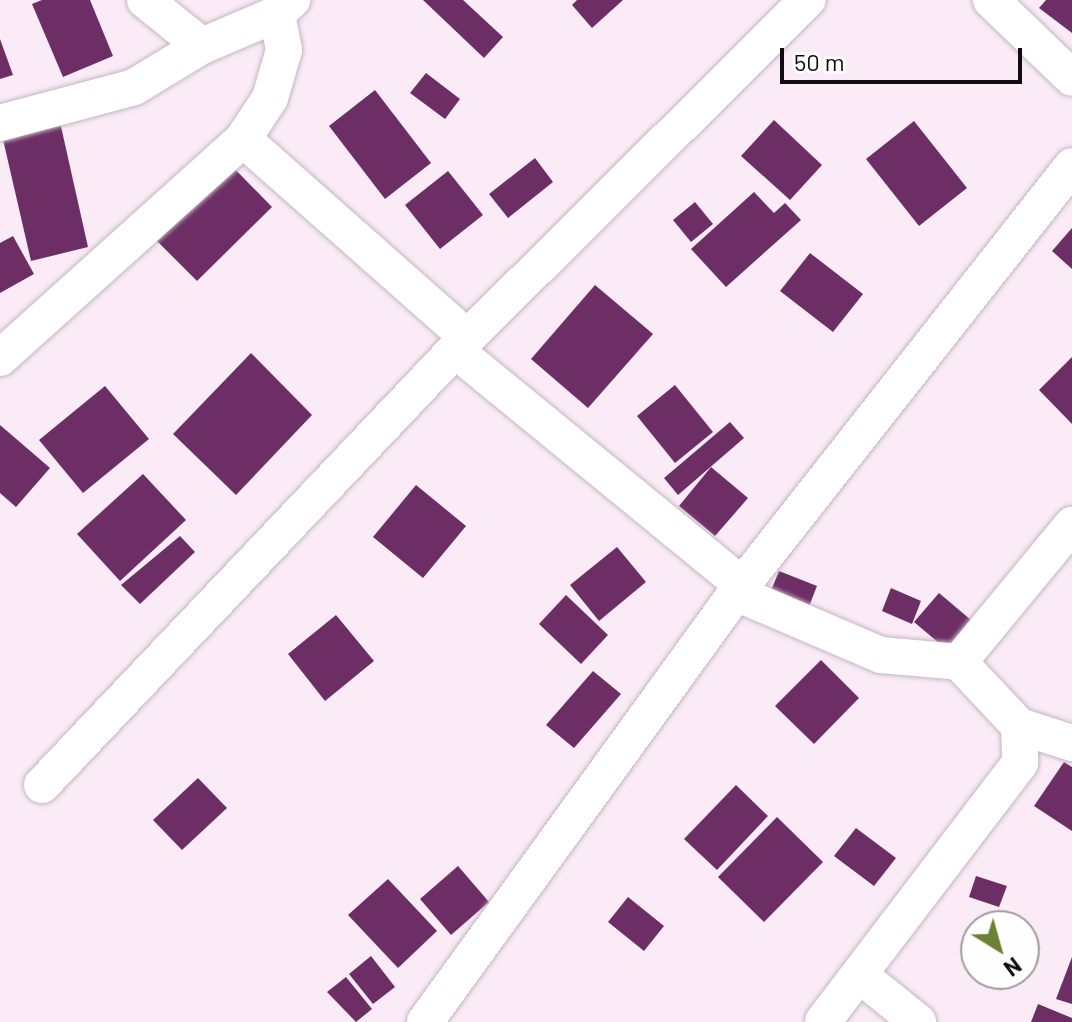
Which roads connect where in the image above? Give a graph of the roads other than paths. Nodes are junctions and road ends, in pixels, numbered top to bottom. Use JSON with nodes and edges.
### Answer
{"nodes":[{"id":1,"x":145,"y":0,"type":"edge"},
{"id":2,"x":808,"y":0,"type":"edge"},
{"id":3,"x":991,"y":0,"type":"edge"},
{"id":4,"x":284,"y":7,"type":"edge"},
{"id":5,"x":202,"y":46,"type":"junction"},
{"id":6,"x":1072,"y":78,"type":"edge"},
{"id":7,"x":0,"y":123,"type":"edge"},
{"id":8,"x":243,"y":139,"type":"junction"},
{"id":9,"x":1072,"y":166,"type":"edge"},
{"id":10,"x":461,"y":344,"type":"junction"},
{"id":11,"x":0,"y":358,"type":"edge"},
{"id":12,"x":1072,"y":525,"type":"edge"},
{"id":13,"x":739,"y":589,"type":"junction"},
{"id":14,"x":959,"y":662,"type":"junction"},
{"id":15,"x":1019,"y":726,"type":"junction"},
{"id":16,"x":1072,"y":743,"type":"edge"},
{"id":17,"x":42,"y":785,"type":"dead end"},
{"id":18,"x":862,"y":977,"type":"junction"},
{"id":19,"x":425,"y":1022,"type":"edge"},
{"id":20,"x":823,"y":1022,"type":"edge"},
{"id":21,"x":918,"y":1022,"type":"edge"}],
"edges":[{"from":1,"to":5,"type":"street"},
{"from":2,"to":10,"type":"street"},
{"from":3,"to":6,"type":"street"},
{"from":4,"to":5,"type":"street"},
{"from":4,"to":8,"type":"street"},
{"from":5,"to":7,"type":"street"},
{"from":8,"to":10,"type":"street"},
{"from":8,"to":11,"type":"street"},
{"from":9,"to":13,"type":"street"},
{"from":10,"to":13,"type":"street"},
{"from":10,"to":17,"type":"street"},
{"from":12,"to":14,"type":"street"},
{"from":13,"to":14,"type":"street"},
{"from":13,"to":19,"type":"street"},
{"from":14,"to":15,"type":"street"},
{"from":15,"to":16,"type":"street"},
{"from":15,"to":18,"type":"street"},
{"from":18,"to":20,"type":"street"},
{"from":18,"to":21,"type":"street"}]}
